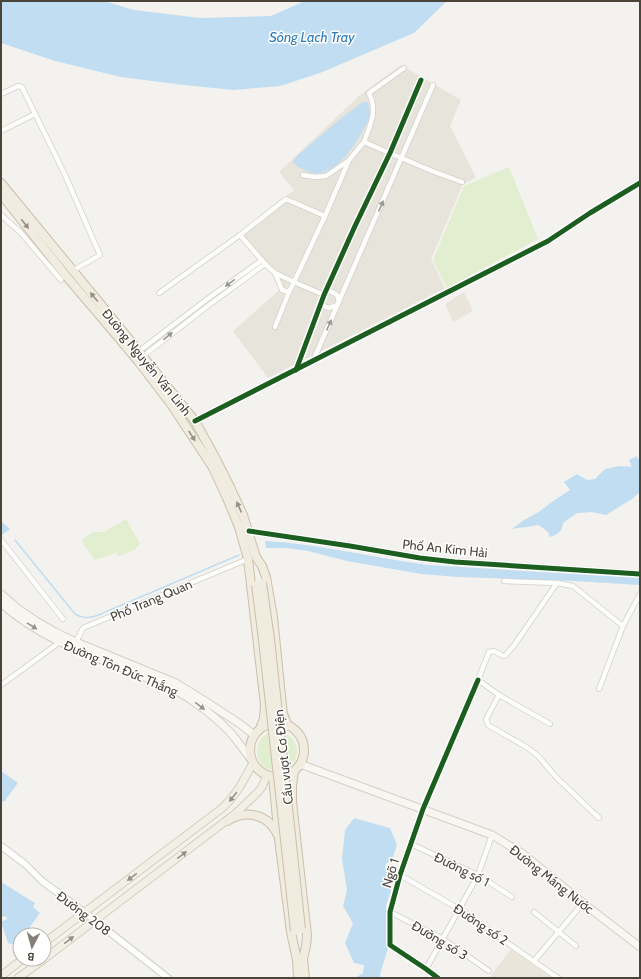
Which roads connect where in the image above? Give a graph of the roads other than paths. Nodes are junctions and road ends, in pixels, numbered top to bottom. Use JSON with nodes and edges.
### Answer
{"nodes":[{"id":1,"x":404,"y":68,"type":"dead end"},
{"id":2,"x":421,"y":80,"type":"dead end"},
{"id":3,"x":432,"y":85,"type":"dead end"},
{"id":4,"x":1,"y":94,"type":"edge"},
{"id":5,"x":35,"y":114,"type":"junction"},
{"id":6,"x":1,"y":131,"type":"edge"},
{"id":7,"x":364,"y":142,"type":"junction"},
{"id":8,"x":390,"y":153,"type":"junction"},
{"id":9,"x":402,"y":158,"type":"junction"},
{"id":10,"x":349,"y":160,"type":"junction"},
{"id":11,"x":303,"y":175,"type":"dead end"},
{"id":12,"x":462,"y":182,"type":"dead end"},
{"id":13,"x":1,"y":183,"type":"edge"},
{"id":14,"x":640,"y":183,"type":"edge"},
{"id":15,"x":1,"y":194,"type":"edge"},
{"id":16,"x":1,"y":215,"type":"edge"},
{"id":17,"x":326,"y":216,"type":"junction"},
{"id":18,"x":240,"y":235,"type":"junction"},
{"id":19,"x":262,"y":260,"type":"junction"},
{"id":20,"x":265,"y":264,"type":"junction"},
{"id":21,"x":72,"y":271,"type":"junction"},
{"id":22,"x":275,"y":273,"type":"junction"},
{"id":23,"x":61,"y":280,"type":"dead end"},
{"id":24,"x":294,"y":282,"type":"junction"},
{"id":25,"x":289,"y":292,"type":"junction"},
{"id":26,"x":159,"y":293,"type":"dead end"},
{"id":27,"x":324,"y":294,"type":"junction"},
{"id":28,"x":321,"y":301,"type":"junction"},
{"id":29,"x":338,"y":303,"type":"junction"},
{"id":30,"x":275,"y":327,"type":"dead end"},
{"id":31,"x":138,"y":356,"type":"junction"},
{"id":32,"x":313,"y":361,"type":"junction"},
{"id":33,"x":296,"y":370,"type":"junction"},
{"id":34,"x":195,"y":422,"type":"junction"},
{"id":35,"x":249,"y":531,"type":"junction"},
{"id":36,"x":1,"y":540,"type":"edge"},
{"id":37,"x":252,"y":558,"type":"junction"},
{"id":38,"x":640,"y":574,"type":"edge"},
{"id":39,"x":504,"y":580,"type":"dead end"},
{"id":40,"x":557,"y":583,"type":"junction"},
{"id":41,"x":1,"y":594,"type":"edge"},
{"id":42,"x":640,"y":594,"type":"edge"},
{"id":43,"x":1,"y":603,"type":"edge"},
{"id":44,"x":63,"y":619,"type":"dead end"},
{"id":45,"x":623,"y":626,"type":"junction"},
{"id":46,"x":60,"y":642,"type":"junction"},
{"id":47,"x":76,"y":642,"type":"junction"},
{"id":48,"x":478,"y":680,"type":"junction"},
{"id":49,"x":1,"y":685,"type":"edge"},
{"id":50,"x":598,"y":689,"type":"dead end"},
{"id":51,"x":500,"y":695,"type":"junction"},
{"id":52,"x":550,"y":724,"type":"dead end"},
{"id":53,"x":288,"y":726,"type":"junction"},
{"id":54,"x":257,"y":732,"type":"junction"},
{"id":55,"x":252,"y":761,"type":"junction"},
{"id":56,"x":300,"y":764,"type":"junction"},
{"id":57,"x":294,"y":771,"type":"junction"},
{"id":58,"x":270,"y":776,"type":"junction"},
{"id":59,"x":423,"y":809,"type":"junction"},
{"id":60,"x":599,"y":818,"type":"dead end"},
{"id":61,"x":227,"y":821,"type":"junction"},
{"id":62,"x":201,"y":825,"type":"junction"},
{"id":63,"x":208,"y":834,"type":"junction"},
{"id":64,"x":492,"y":835,"type":"junction"},
{"id":65,"x":279,"y":839,"type":"junction"},
{"id":66,"x":410,"y":844,"type":"junction"},
{"id":67,"x":1,"y":846,"type":"edge"},
{"id":68,"x":400,"y":875,"type":"junction"},
{"id":69,"x":478,"y":875,"type":"junction"},
{"id":70,"x":512,"y":897,"type":"dead end"},
{"id":71,"x":583,"y":903,"type":"junction"},
{"id":72,"x":459,"y":909,"type":"junction"},
{"id":73,"x":84,"y":912,"type":"junction"},
{"id":74,"x":390,"y":912,"type":"junction"},
{"id":75,"x":534,"y":912,"type":"dead end"},
{"id":76,"x":95,"y":921,"type":"junction"},
{"id":77,"x":559,"y":932,"type":"junction"},
{"id":78,"x":52,"y":937,"type":"edge"},
{"id":79,"x":443,"y":938,"type":"junction"},
{"id":80,"x":576,"y":946,"type":"dead end"},
{"id":81,"x":640,"y":947,"type":"edge"},
{"id":82,"x":52,"y":953,"type":"edge"},
{"id":83,"x":300,"y":959,"type":"junction"},
{"id":84,"x":534,"y":961,"type":"junction"},
{"id":85,"x":13,"y":967,"type":"edge"},
{"id":86,"x":33,"y":967,"type":"edge"},
{"id":87,"x":426,"y":969,"type":"junction"},
{"id":88,"x":489,"y":971,"type":"dead end"},
{"id":89,"x":1,"y":976,"type":"edge"},
{"id":90,"x":18,"y":978,"type":"edge"},
{"id":91,"x":168,"y":978,"type":"edge"},
{"id":92,"x":298,"y":978,"type":"edge"},
{"id":93,"x":305,"y":978,"type":"edge"},
{"id":94,"x":438,"y":978,"type":"edge"},
{"id":95,"x":558,"y":978,"type":"edge"}],
"edges":[{"from":1,"to":7,"type":"street"},
{"from":2,"to":8,"type":"street"},
{"from":3,"to":9,"type":"street"},
{"from":4,"to":5,"type":"street"},
{"from":5,"to":6,"type":"street"},
{"from":5,"to":21,"type":"street"},
{"from":7,"to":8,"type":"street"},
{"from":7,"to":10,"type":"street"},
{"from":8,"to":9,"type":"street"},
{"from":8,"to":27,"type":"street"},
{"from":9,"to":12,"type":"street"},
{"from":29,"to":9,"type":"street","one_way":true},
{"from":10,"to":11,"type":"street"},
{"from":10,"to":17,"type":"street"},
{"from":13,"to":21,"type":"highway","name":"Đường Nguyễn Văn Linh"},
{"from":14,"to":32,"type":"street"},
{"from":15,"to":31,"type":"highway","name":"Đường Nguyễn Văn Linh","one_way":true},
{"from":16,"to":23,"type":"street"},
{"from":17,"to":18,"type":"street"},
{"from":17,"to":24,"type":"street"},
{"from":18,"to":19,"type":"street"},
{"from":18,"to":26,"type":"street"},
{"from":19,"to":20,"type":"street"},
{"from":19,"to":31,"type":"street","one_way":true},
{"from":20,"to":22,"type":"street"},
{"from":31,"to":20,"type":"street","one_way":true},
{"from":31,"to":21,"type":"highway","name":"Đường Nguyễn Văn Linh","one_way":true},
{"from":22,"to":24,"type":"street"},
{"from":22,"to":25,"type":"street"},
{"from":24,"to":25,"type":"street"},
{"from":24,"to":27,"type":"street"},
{"from":25,"to":30,"type":"street"},
{"from":27,"to":28,"type":"street"},
{"from":27,"to":29,"type":"street"},
{"from":28,"to":29,"type":"street"},
{"from":28,"to":33,"type":"street"},
{"from":32,"to":29,"type":"street","one_way":true},
{"from":31,"to":34,"type":"highway","name":"Đường Nguyễn Văn Linh"},
{"from":31,"to":37,"type":"highway","name":"Đường Nguyễn Văn Linh","one_way":true},
{"from":32,"to":33,"type":"street"},
{"from":33,"to":34,"type":"street"},
{"from":35,"to":34,"type":"highway","name":"Đường Nguyễn Văn Linh","one_way":true},
{"from":35,"to":37,"type":"highway","name":"Đường Nguyễn Văn Linh"},
{"from":35,"to":38,"type":"street","name":"Phố An Kim Hải"},
{"from":36,"to":44,"type":"street"},
{"from":37,"to":47,"type":"street","name":"Phố Trang Quan"},
{"from":37,"to":53,"type":"highway","name":"Đường Nguyễn Văn Linh"},
{"from":37,"to":54,"type":"highway","name":"Đường Nguyễn Văn Linh"},
{"from":37,"to":83,"type":"highway","name":"Cầu vượt Cơ Điện","bridge":true},
{"from":39,"to":40,"type":"street"},
{"from":40,"to":45,"type":"street"},
{"from":40,"to":48,"type":"street","name":"Ngõ 1"},
{"from":41,"to":47,"type":"main road","name":"Đường Tôn Đức Thắng"},
{"from":42,"to":45,"type":"street"},
{"from":43,"to":46,"type":"main road","name":"Đường Tôn Đức Thắng","one_way":true},
{"from":45,"to":50,"type":"street"},
{"from":46,"to":47,"type":"street"},
{"from":46,"to":49,"type":"street"},
{"from":46,"to":55,"type":"main road","name":"Đường Tôn Đức Thắng","one_way":true},
{"from":47,"to":54,"type":"main road","name":"Đường Tôn Đức Thắng"},
{"from":48,"to":51,"type":"street"},
{"from":48,"to":59,"type":"street","name":"Ngõ 1"},
{"from":51,"to":52,"type":"street"},
{"from":51,"to":60,"type":"street"},
{"from":53,"to":54,"type":"highway"},
{"from":53,"to":56,"type":"highway"},
{"from":54,"to":55,"type":"highway"},
{"from":55,"to":58,"type":"highway"},
{"from":55,"to":62,"type":"main road","one_way":true},
{"from":56,"to":57,"type":"highway"},
{"from":56,"to":59,"type":"main road","name":"Đường Máng Nước"},
{"from":57,"to":58,"type":"highway"},
{"from":57,"to":83,"type":"highway"},
{"from":58,"to":61,"type":"main road"},
{"from":58,"to":65,"type":"highway"},
{"from":59,"to":64,"type":"main road","name":"Đường Máng Nước"},
{"from":59,"to":66,"type":"street","name":"Ngõ 1"},
{"from":61,"to":63,"type":"main road"},
{"from":61,"to":65,"type":"highway"},
{"from":62,"to":63,"type":"main road"},
{"from":62,"to":73,"type":"main road","one_way":true},
{"from":76,"to":63,"type":"main road","one_way":true},
{"from":64,"to":69,"type":"street"},
{"from":64,"to":71,"type":"main road","name":"Đường Máng Nước"},
{"from":65,"to":83,"type":"highway"},
{"from":66,"to":68,"type":"street","name":"Ngõ 1"},
{"from":66,"to":69,"type":"street","name":"Đường số 1"},
{"from":67,"to":73,"type":"street","name":"Đường 208"},
{"from":68,"to":72,"type":"street","name":"Đường số 2"},
{"from":68,"to":74,"type":"street","name":"Ngõ 1"},
{"from":69,"to":70,"type":"street","name":"Đường số 1"},
{"from":69,"to":72,"type":"street"},
{"from":71,"to":77,"type":"street"},
{"from":71,"to":81,"type":"main road","name":"Đường Máng Nước"},
{"from":72,"to":79,"type":"street"},
{"from":72,"to":84,"type":"street","name":"Đường số 2"},
{"from":73,"to":76,"type":"street","name":"Đường 208"},
{"from":73,"to":78,"type":"main road"},
{"from":74,"to":79,"type":"street","name":"Đường số 3"},
{"from":74,"to":87,"type":"street","name":"Ngõ 1"},
{"from":75,"to":77,"type":"street"},
{"from":82,"to":76,"type":"main road","one_way":true},
{"from":76,"to":91,"type":"street","name":"Đường 208"},
{"from":77,"to":80,"type":"street"},
{"from":77,"to":84,"type":"street"},
{"from":79,"to":87,"type":"street"},
{"from":79,"to":88,"type":"street","name":"Đường số 3"},
{"from":83,"to":92,"type":"highway"},
{"from":83,"to":93,"type":"highway"},
{"from":84,"to":95,"type":"street","name":"Đường số 2"},
{"from":85,"to":89,"type":"main road"},
{"from":86,"to":90,"type":"main road"},
{"from":87,"to":94,"type":"street"}]}
